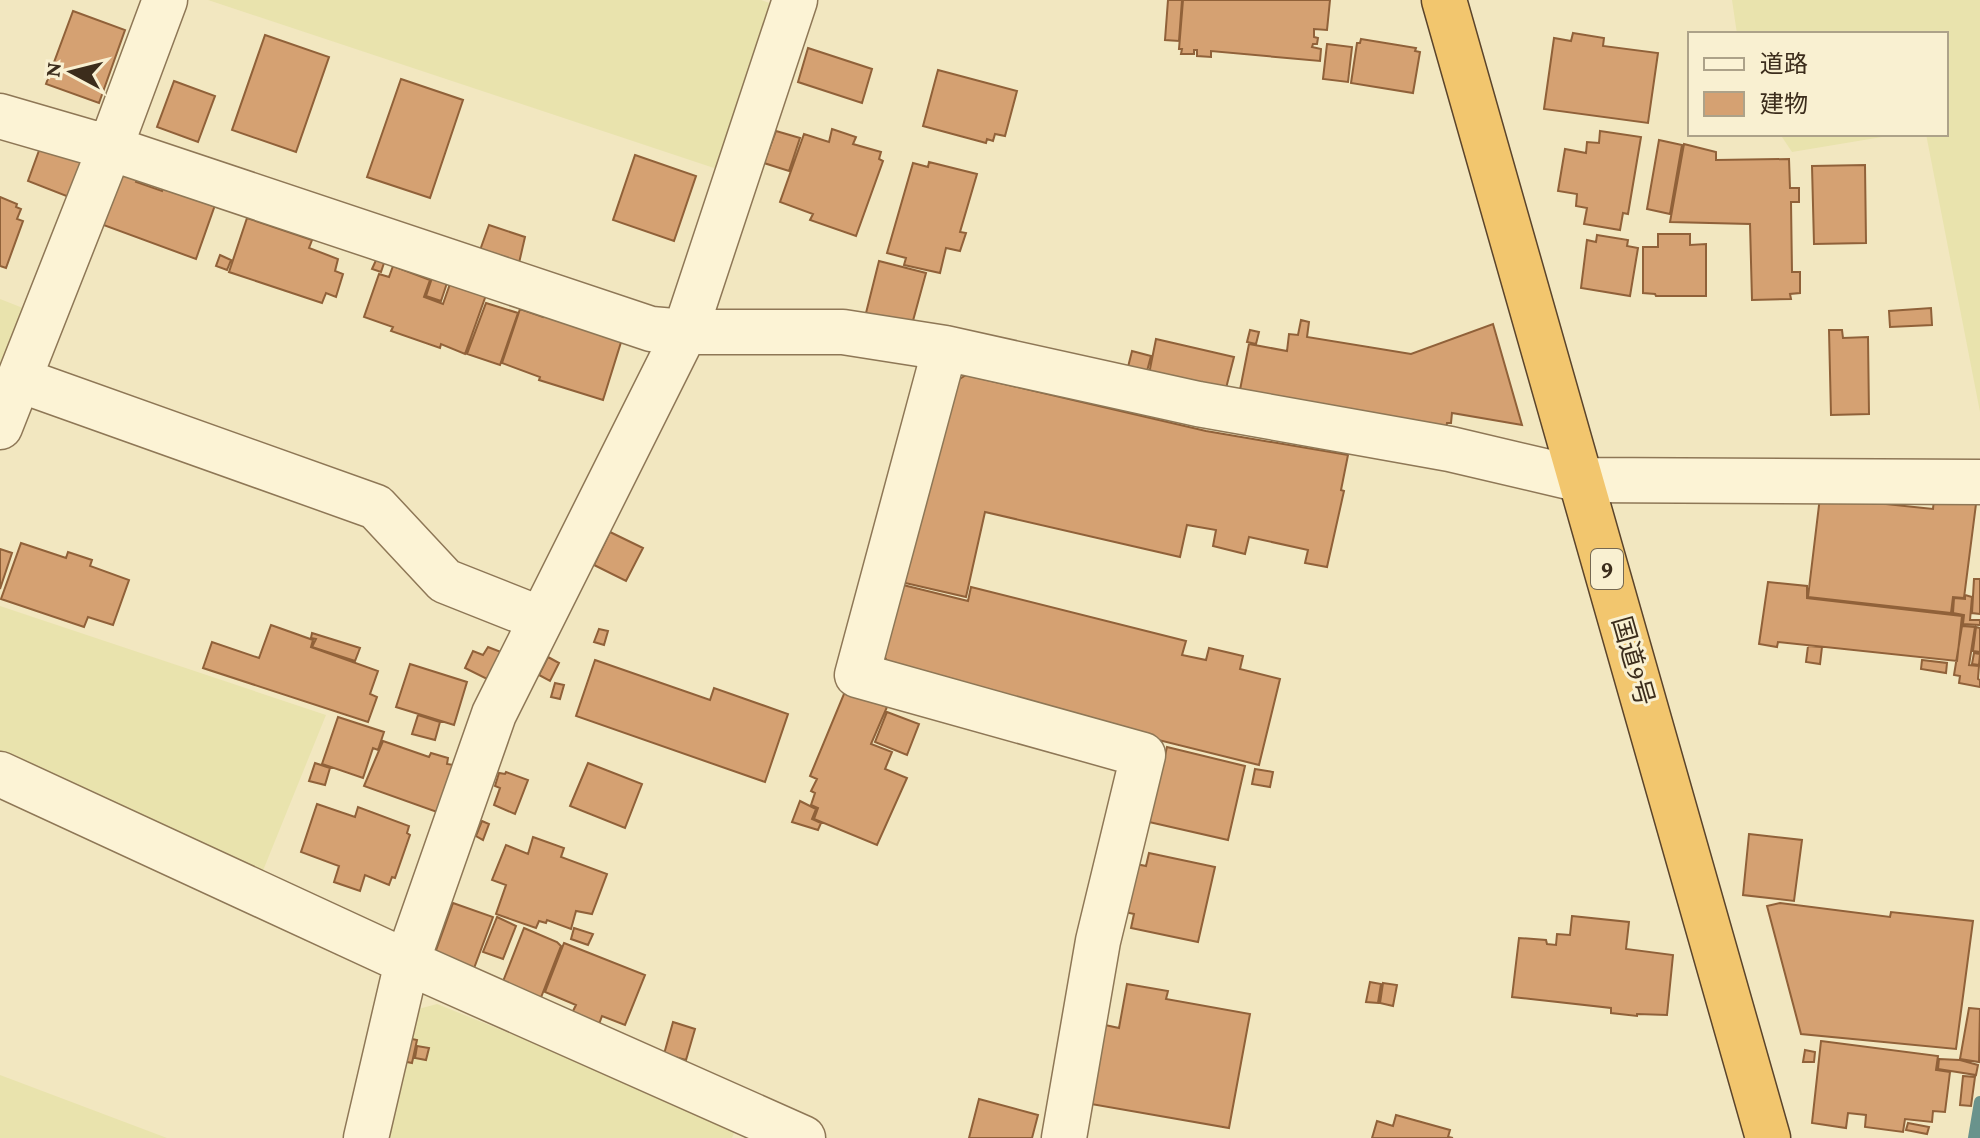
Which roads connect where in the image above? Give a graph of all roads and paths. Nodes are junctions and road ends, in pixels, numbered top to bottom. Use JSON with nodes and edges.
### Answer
{"nodes":[{"id":1,"x":165,"y":0,"type":"edge"},
{"id":2,"x":795,"y":0,"type":"edge"},
{"id":3,"x":1444,"y":0,"type":"edge"},
{"id":4,"x":0,"y":116,"type":"edge"},
{"id":5,"x":110,"y":148,"type":"junction"},
{"id":6,"x":685,"y":332,"type":"junction"},
{"id":7,"x":945,"y":348,"type":"junction"},
{"id":8,"x":20,"y":380,"type":"junction"},
{"id":9,"x":0,"y":427,"type":"edge"},
{"id":10,"x":1582,"y":480,"type":"junction"},
{"id":11,"x":1980,"y":482,"type":"edge"},
{"id":12,"x":541,"y":619,"type":"junction"},
{"id":13,"x":0,"y":774,"type":"edge"},
{"id":14,"x":407,"y":962,"type":"junction"},
{"id":15,"x":366,"y":1138,"type":"edge"},
{"id":16,"x":803,"y":1138,"type":"edge"},
{"id":17,"x":1064,"y":1138,"type":"edge"},
{"id":18,"x":1768,"y":1138,"type":"edge"}],
"edges":[{"from":1,"to":5,"type":"street"},
{"from":2,"to":6,"type":"street"},
{"from":3,"to":10,"type":"highway","name":"国道9号","number":"9"},
{"from":4,"to":5,"type":"street"},
{"from":5,"to":6,"type":"street"},
{"from":5,"to":8,"type":"street"},
{"from":6,"to":7,"type":"street"},
{"from":6,"to":12,"type":"street"},
{"from":7,"to":10,"type":"street"},
{"from":7,"to":17,"type":"street"},
{"from":8,"to":9,"type":"street"},
{"from":8,"to":12,"type":"street"},
{"from":10,"to":11,"type":"street"},
{"from":10,"to":18,"type":"highway","name":"国道9号","number":"9"},
{"from":12,"to":14,"type":"street"},
{"from":13,"to":14,"type":"street"},
{"from":14,"to":15,"type":"street"},
{"from":14,"to":16,"type":"street"}]}
